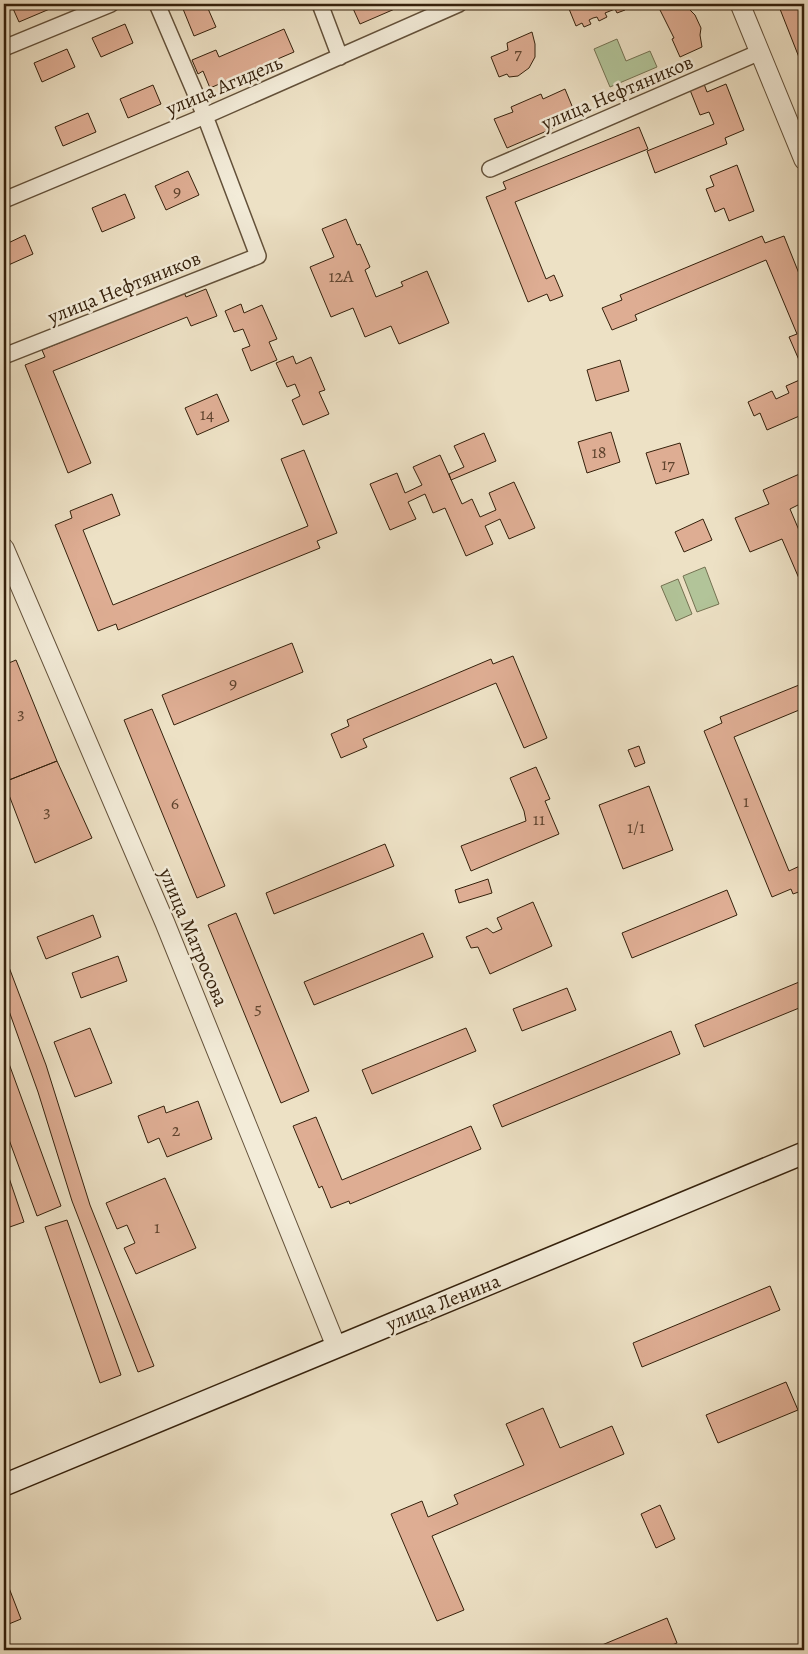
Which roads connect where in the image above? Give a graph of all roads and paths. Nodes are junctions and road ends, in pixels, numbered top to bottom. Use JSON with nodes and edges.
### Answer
{"nodes":[{"id":1,"x":111,"y":4,"type":"edge"},
{"id":2,"x":157,"y":4,"type":"edge"},
{"id":3,"x":320,"y":4,"type":"edge"},
{"id":4,"x":459,"y":4,"type":"edge"},
{"id":5,"x":740,"y":4,"type":"edge"},
{"id":6,"x":4,"y":48,"type":"edge"},
{"id":7,"x":760,"y":52,"type":"junction"},
{"id":8,"x":340,"y":57,"type":"junction"},
{"id":9,"x":205,"y":116,"type":"junction"},
{"id":10,"x":804,"y":160,"type":"edge"},
{"id":11,"x":490,"y":169,"type":"dead end"},
{"id":12,"x":4,"y":200,"type":"edge"},
{"id":13,"x":4,"y":356,"type":"edge"},
{"id":14,"x":4,"y":548,"type":"edge"},
{"id":15,"x":804,"y":1153,"type":"edge"},
{"id":16,"x":336,"y":1346,"type":"junction"},
{"id":17,"x":4,"y":1485,"type":"edge"}],
"edges":[{"from":1,"to":6,"type":"street"},
{"from":2,"to":9,"type":"street"},
{"from":3,"to":8,"type":"street"},
{"from":4,"to":8,"type":"street","name":"улица Агидель"},
{"from":5,"to":7,"type":"street"},
{"from":7,"to":10,"type":"street"},
{"from":7,"to":11,"type":"street","name":"улица Нефтяников"},
{"from":8,"to":9,"type":"street","name":"улица Агидель"},
{"from":9,"to":12,"type":"street","name":"улица Агидель"},
{"from":9,"to":13,"type":"street","name":"улица Нефтяников"},
{"from":14,"to":16,"type":"street","name":"улица Матросова"},
{"from":15,"to":16,"type":"main road","name":"улица Ленина"},
{"from":16,"to":17,"type":"main road","name":"улица Ленина"}]}
